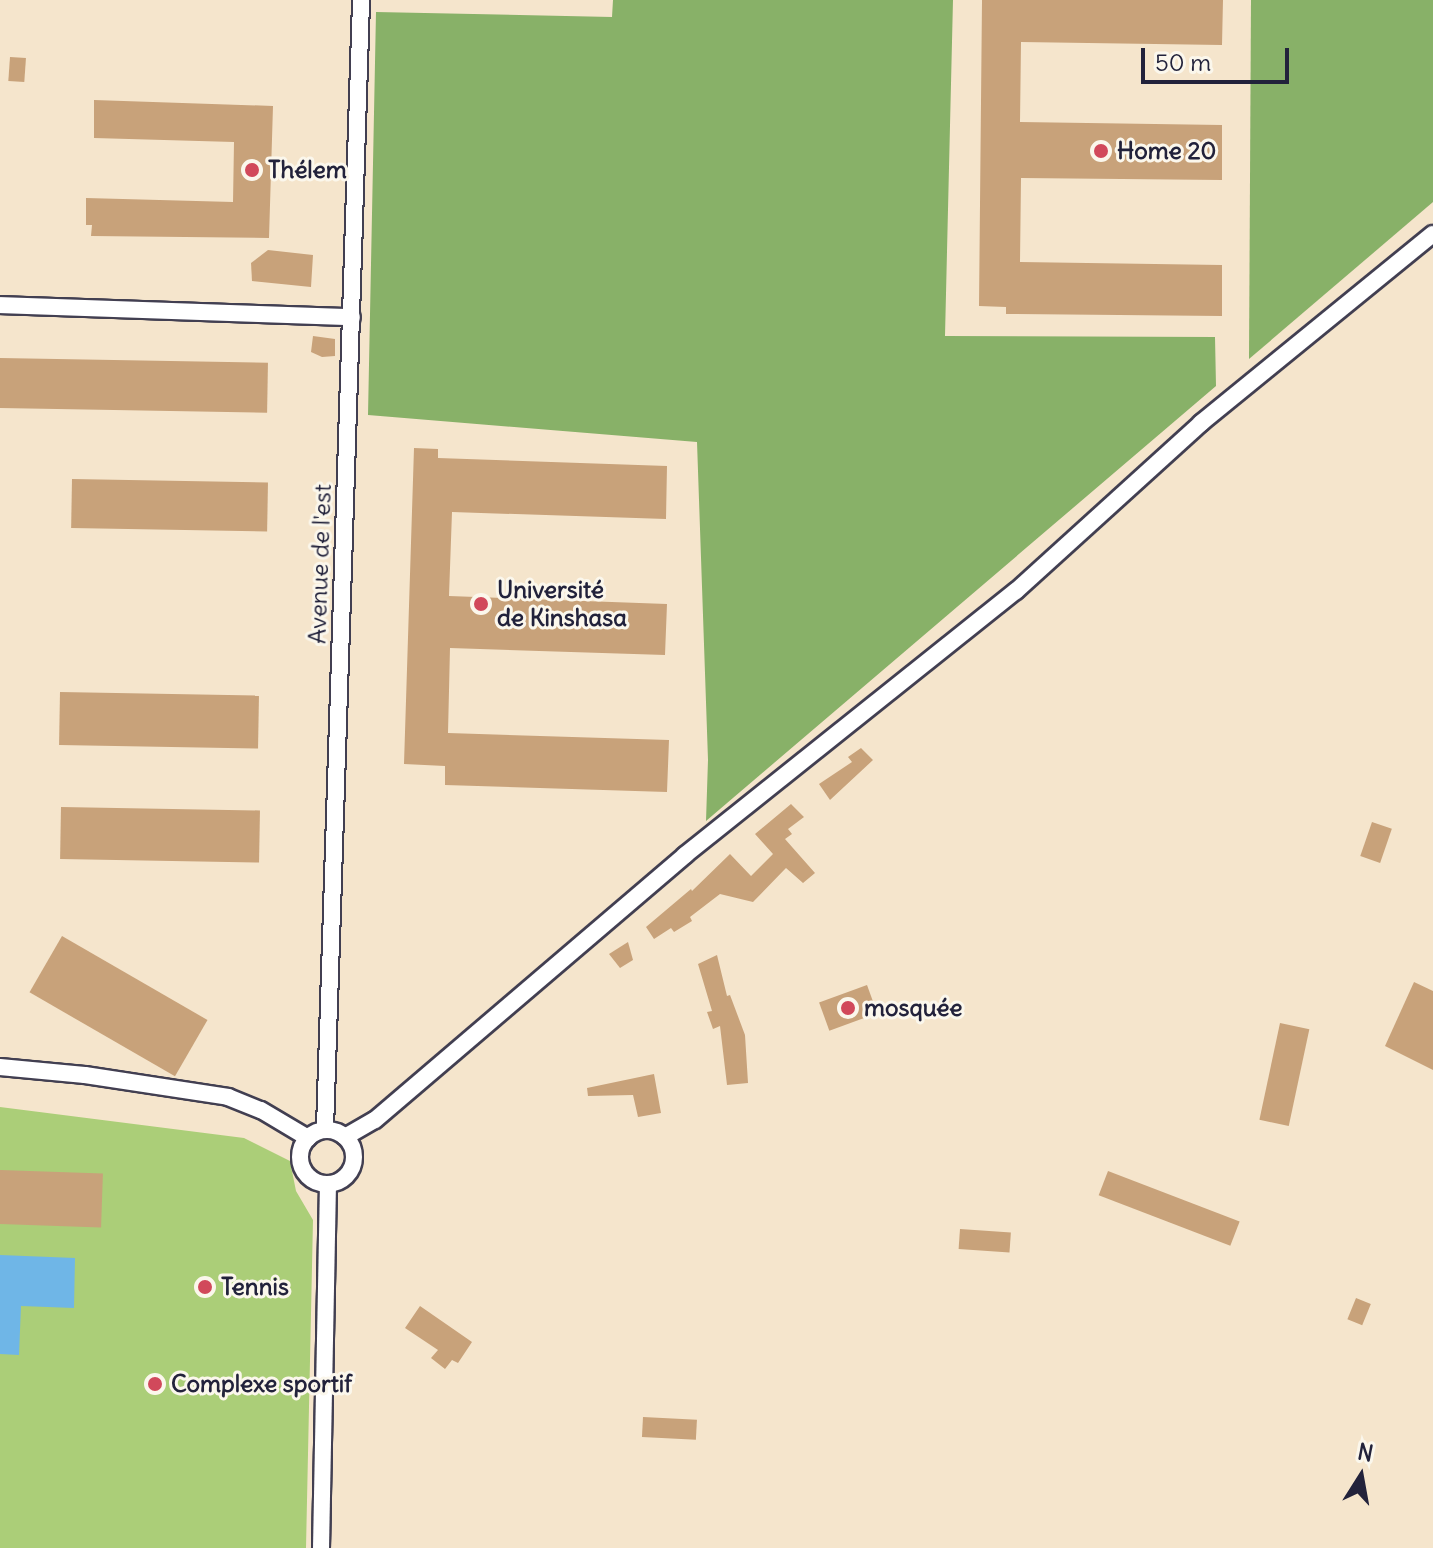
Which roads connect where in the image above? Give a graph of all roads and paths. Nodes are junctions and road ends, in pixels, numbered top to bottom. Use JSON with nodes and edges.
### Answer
{"nodes":[{"id":1,"x":361,"y":0,"type":"edge"},
{"id":2,"x":1433,"y":234,"type":"edge"},
{"id":3,"x":0,"y":305,"type":"edge"},
{"id":4,"x":352,"y":317,"type":"junction"},
{"id":5,"x":0,"y":1067,"type":"edge"},
{"id":6,"x":325,"y":1129,"type":"junction"},
{"id":7,"x":345,"y":1137,"type":"junction"},
{"id":8,"x":308,"y":1138,"type":"junction"},
{"id":9,"x":328,"y":1185,"type":"junction"},
{"id":10,"x":321,"y":1548,"type":"edge"}],
"edges":[{"from":1,"to":4,"type":"street","name":"Avenue de l'est"},
{"from":2,"to":7,"type":"street"},
{"from":3,"to":4,"type":"street"},
{"from":4,"to":6,"type":"street","name":"Avenue de l'est"},
{"from":5,"to":8,"type":"street"},
{"from":6,"to":7,"type":"street"},
{"from":6,"to":8,"type":"street"},
{"from":7,"to":9,"type":"street"},
{"from":8,"to":9,"type":"street"},
{"from":9,"to":10,"type":"street"}]}
